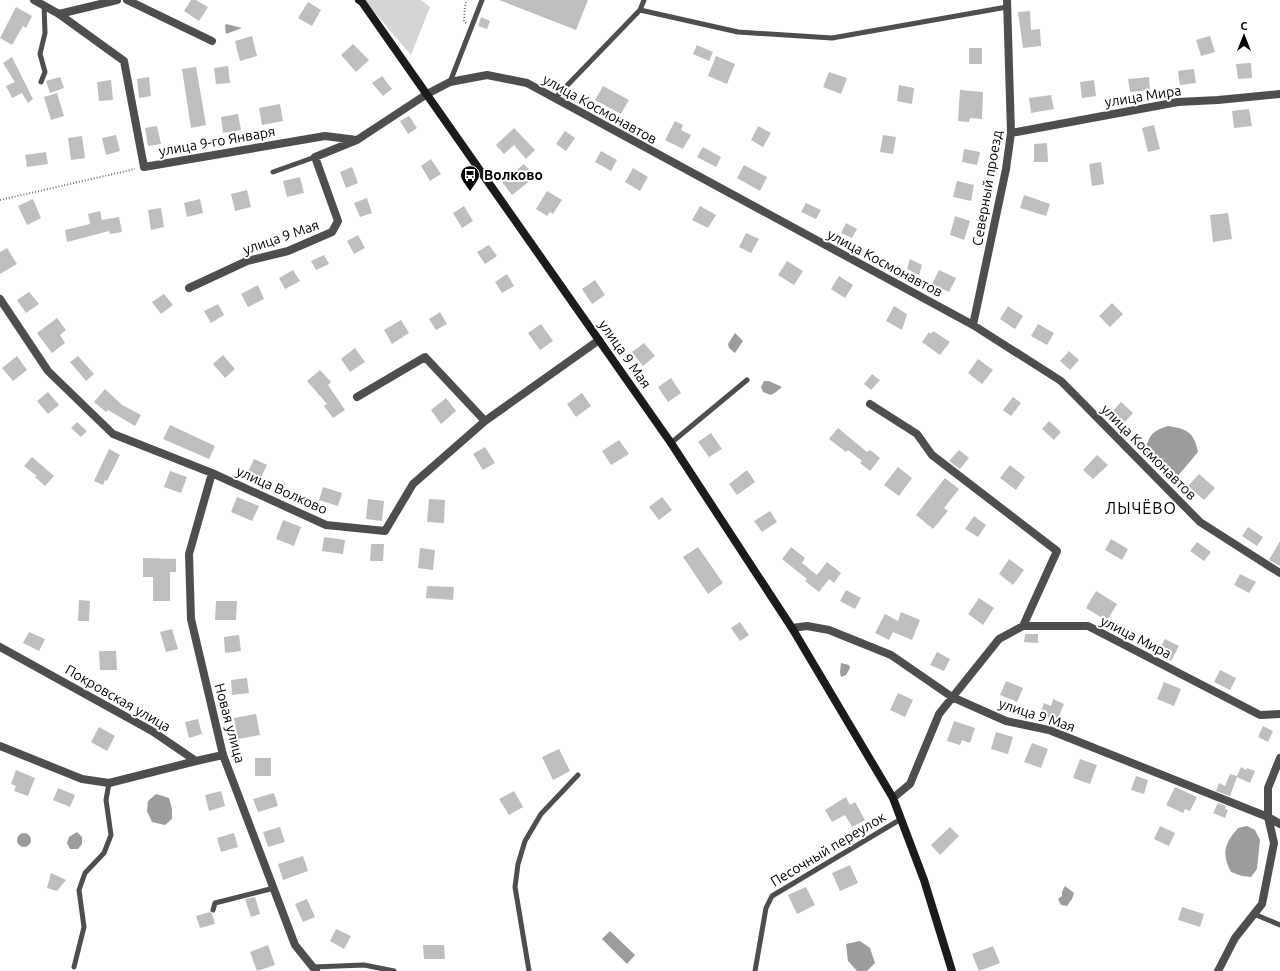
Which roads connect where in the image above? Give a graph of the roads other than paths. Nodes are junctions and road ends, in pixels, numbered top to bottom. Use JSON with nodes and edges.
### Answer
{"nodes":[{"id":1,"x":34,"y":0,"type":"edge"},
{"id":2,"x":118,"y":0,"type":"edge"},
{"id":3,"x":127,"y":0,"type":"edge"},
{"id":4,"x":359,"y":0,"type":"edge"},
{"id":5,"x":482,"y":0,"type":"edge"},
{"id":6,"x":644,"y":0,"type":"edge"},
{"id":7,"x":1007,"y":4,"type":"edge"},
{"id":8,"x":44,"y":5,"type":"junction"},
{"id":9,"x":640,"y":10,"type":"junction"},
{"id":10,"x":59,"y":14,"type":"junction"},
{"id":11,"x":212,"y":41,"type":"dead end"},
{"id":12,"x":42,"y":82,"type":"dead end"},
{"id":13,"x":450,"y":82,"type":"junction"},
{"id":14,"x":1280,"y":94,"type":"edge"},
{"id":15,"x":429,"y":97,"type":"junction"},
{"id":16,"x":554,"y":99,"type":"junction"},
{"id":17,"x":1012,"y":133,"type":"junction"},
{"id":18,"x":357,"y":140,"type":"junction"},
{"id":19,"x":315,"y":157,"type":"junction"},
{"id":20,"x":273,"y":172,"type":"dead end"},
{"id":21,"x":189,"y":288,"type":"dead end"},
{"id":22,"x":0,"y":299,"type":"edge"},
{"id":23,"x":973,"y":325,"type":"junction"},
{"id":24,"x":599,"y":340,"type":"junction"},
{"id":25,"x":747,"y":380,"type":"dead end"},
{"id":26,"x":357,"y":397,"type":"dead end"},
{"id":27,"x":870,"y":404,"type":"dead end"},
{"id":28,"x":485,"y":421,"type":"junction"},
{"id":29,"x":671,"y":443,"type":"junction"},
{"id":30,"x":212,"y":473,"type":"junction"},
{"id":31,"x":1280,"y":573,"type":"edge"},
{"id":32,"x":1023,"y":626,"type":"junction"},
{"id":33,"x":792,"y":628,"type":"junction"},
{"id":34,"x":0,"y":647,"type":"edge"},
{"id":35,"x":952,"y":697,"type":"junction"},
{"id":36,"x":1280,"y":714,"type":"edge"},
{"id":37,"x":0,"y":746,"type":"edge"},
{"id":38,"x":223,"y":755,"type":"junction"},
{"id":39,"x":1280,"y":758,"type":"edge"},
{"id":40,"x":196,"y":761,"type":"junction"},
{"id":41,"x":578,"y":775,"type":"dead end"},
{"id":42,"x":109,"y":783,"type":"junction"},
{"id":43,"x":893,"y":798,"type":"junction"},
{"id":44,"x":1268,"y":817,"type":"junction"},
{"id":45,"x":901,"y":819,"type":"junction"},
{"id":46,"x":1280,"y":824,"type":"edge"},
{"id":47,"x":274,"y":888,"type":"junction"},
{"id":48,"x":213,"y":910,"type":"dead end"},
{"id":49,"x":1254,"y":914,"type":"junction"},
{"id":50,"x":1280,"y":925,"type":"edge"},
{"id":51,"x":74,"y":968,"type":"dead end"},
{"id":52,"x":315,"y":969,"type":"edge"},
{"id":53,"x":394,"y":971,"type":"edge"},
{"id":54,"x":529,"y":971,"type":"edge"},
{"id":55,"x":755,"y":971,"type":"edge"},
{"id":56,"x":952,"y":971,"type":"edge"},
{"id":57,"x":1218,"y":971,"type":"edge"}],
"edges":[{"from":1,"to":8,"type":"street"},
{"from":2,"to":10,"type":"street"},
{"from":3,"to":11,"type":"street"},
{"from":4,"to":15,"type":"main road","name":"улица 9 Мая"},
{"from":5,"to":13,"type":"lane"},
{"from":6,"to":9,"type":"lane"},
{"from":7,"to":9,"type":"lane"},
{"from":7,"to":17,"type":"street","name":"Северный проезд"},
{"from":8,"to":10,"type":"street"},
{"from":8,"to":12,"type":"lane"},
{"from":9,"to":16,"type":"lane"},
{"from":10,"to":18,"type":"street","name":"улица 9-го Января"},
{"from":13,"to":15,"type":"street","name":"улица Космонавтов"},
{"from":13,"to":16,"type":"street","name":"улица Космонавтов"},
{"from":14,"to":17,"type":"street","name":"улица Мира"},
{"from":15,"to":18,"type":"street"},
{"from":15,"to":24,"type":"main road","name":"улица 9 Мая"},
{"from":16,"to":23,"type":"street","name":"улица Космонавтов"},
{"from":17,"to":23,"type":"street","name":"Северный проезд"},
{"from":18,"to":19,"type":"street"},
{"from":19,"to":20,"type":"lane"},
{"from":19,"to":21,"type":"street","name":"улица 9 Мая"},
{"from":22,"to":30,"type":"street","name":"улица Волково"},
{"from":23,"to":31,"type":"street","name":"улица Космонавтов"},
{"from":24,"to":28,"type":"street","name":"улица Волково"},
{"from":24,"to":29,"type":"main road","name":"улица 9 Мая"},
{"from":25,"to":29,"type":"lane"},
{"from":26,"to":28,"type":"street"},
{"from":27,"to":32,"type":"street"},
{"from":28,"to":30,"type":"street","name":"улица Волково"},
{"from":29,"to":33,"type":"main road","name":"улица 9 Мая"},
{"from":30,"to":38,"type":"street","name":"Новая улица"},
{"from":32,"to":35,"type":"street","name":"улица Мира"},
{"from":32,"to":36,"type":"street","name":"улица Мира"},
{"from":33,"to":35,"type":"street","name":"улица 9 Мая"},
{"from":33,"to":43,"type":"main road","name":"улица 9 Мая"},
{"from":34,"to":40,"type":"street","name":"Покровская улица"},
{"from":35,"to":43,"type":"street","name":"улица Мира"},
{"from":35,"to":44,"type":"street","name":"улица 9 Мая"},
{"from":37,"to":42,"type":"street"},
{"from":38,"to":40,"type":"street"},
{"from":38,"to":47,"type":"street","name":"Новая улица"},
{"from":39,"to":44,"type":"street"},
{"from":40,"to":42,"type":"street"},
{"from":41,"to":54,"type":"lane"},
{"from":42,"to":51,"type":"lane"},
{"from":43,"to":45,"type":"main road","name":"улица 9 Мая"},
{"from":44,"to":46,"type":"street","name":"улица 9 Мая"},
{"from":44,"to":49,"type":"street"},
{"from":45,"to":55,"type":"lane","name":"Песочный переулок"},
{"from":45,"to":56,"type":"main road","name":"улица 9 Мая"},
{"from":47,"to":48,"type":"lane"},
{"from":47,"to":52,"type":"street","name":"Новая улица"},
{"from":49,"to":50,"type":"lane"},
{"from":49,"to":57,"type":"street"},
{"from":52,"to":53,"type":"lane"}]}
